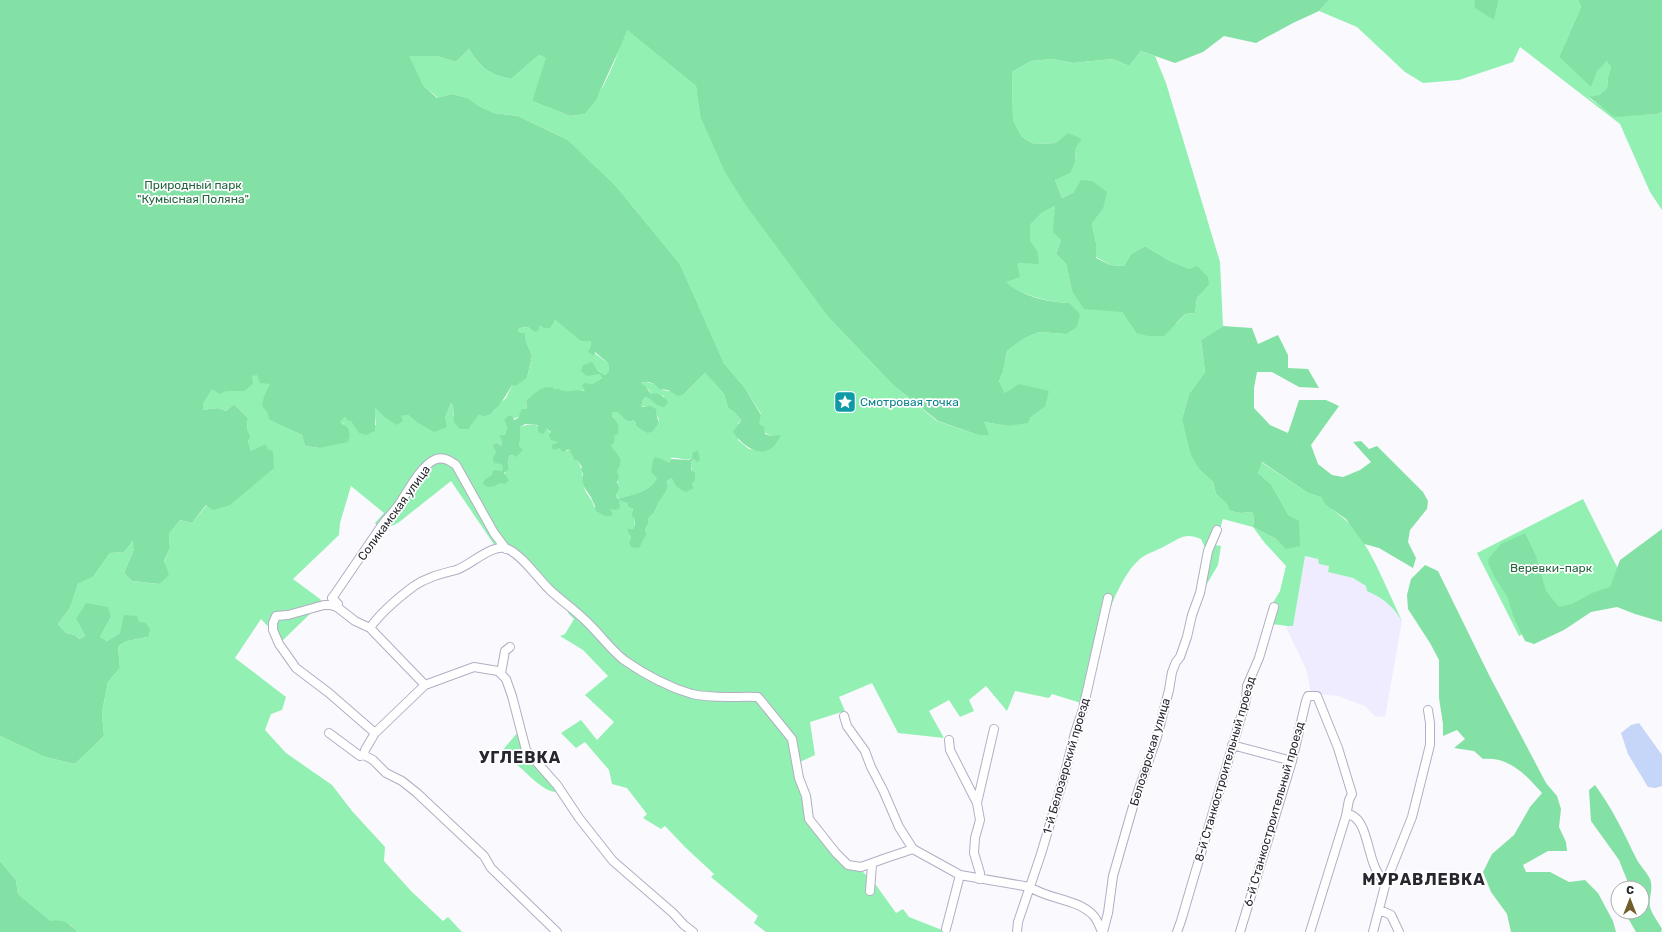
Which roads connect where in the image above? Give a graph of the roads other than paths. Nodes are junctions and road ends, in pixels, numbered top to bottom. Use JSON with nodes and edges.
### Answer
{"nodes":[{"id":1,"x":1217,"y":530,"type":"dead end"},
{"id":2,"x":506,"y":548,"type":"junction"},
{"id":3,"x":1108,"y":598,"type":"dead end"},
{"id":4,"x":337,"y":607,"type":"junction"},
{"id":5,"x":1274,"y":607,"type":"dead end"},
{"id":6,"x":370,"y":628,"type":"junction"},
{"id":7,"x":510,"y":646,"type":"dead end"},
{"id":8,"x":501,"y":673,"type":"junction"},
{"id":9,"x":425,"y":685,"type":"junction"},
{"id":10,"x":1428,"y":710,"type":"dead end"},
{"id":11,"x":844,"y":716,"type":"dead end"},
{"id":12,"x":994,"y":729,"type":"dead end"},
{"id":13,"x":329,"y":733,"type":"dead end"},
{"id":14,"x":375,"y":733,"type":"junction"},
{"id":15,"x":949,"y":740,"type":"dead end"},
{"id":16,"x":1232,"y":745,"type":"junction"},
{"id":17,"x":364,"y":755,"type":"junction"},
{"id":18,"x":1292,"y":761,"type":"junction"},
{"id":19,"x":977,"y":803,"type":"junction"},
{"id":20,"x":1346,"y":816,"type":"junction"},
{"id":21,"x":913,"y":850,"type":"junction"},
{"id":22,"x":872,"y":864,"type":"junction"},
{"id":23,"x":960,"y":875,"type":"junction"},
{"id":24,"x":979,"y":879,"type":"junction"},
{"id":25,"x":1386,"y":882,"type":"junction"},
{"id":26,"x":1030,"y":887,"type":"junction"},
{"id":27,"x":870,"y":891,"type":"dead end"},
{"id":28,"x":1380,"y":910,"type":"junction"},
{"id":29,"x":946,"y":929,"type":"dead end"},
{"id":30,"x":557,"y":932,"type":"edge"},
{"id":31,"x":693,"y":932,"type":"edge"},
{"id":32,"x":1017,"y":932,"type":"edge"},
{"id":33,"x":1102,"y":932,"type":"edge"},
{"id":34,"x":1177,"y":932,"type":"edge"},
{"id":35,"x":1240,"y":932,"type":"edge"},
{"id":36,"x":1310,"y":932,"type":"edge"},
{"id":37,"x":1373,"y":932,"type":"edge"},
{"id":38,"x":1399,"y":932,"type":"edge"}],
"edges":[{"from":1,"to":33,"type":"street","name":"Белозерская улица"},
{"from":2,"to":4,"type":"street","name":"Соликамская улица"},
{"from":2,"to":6,"type":"street"},
{"from":2,"to":22,"type":"street","name":"Соликамская улица"},
{"from":3,"to":26,"type":"street","name":"1-й Белозерский проезд"},
{"from":4,"to":6,"type":"street"},
{"from":4,"to":14,"type":"street"},
{"from":5,"to":16,"type":"street","name":"8-й Станкостроительный проезд"},
{"from":6,"to":9,"type":"street"},
{"from":7,"to":8,"type":"street"},
{"from":8,"to":9,"type":"street"},
{"from":8,"to":31,"type":"street"},
{"from":9,"to":14,"type":"street"},
{"from":10,"to":25,"type":"street"},
{"from":11,"to":21,"type":"street"},
{"from":12,"to":19,"type":"street"},
{"from":13,"to":17,"type":"street"},
{"from":14,"to":17,"type":"street"},
{"from":15,"to":19,"type":"street"},
{"from":16,"to":18,"type":"street"},
{"from":16,"to":34,"type":"street","name":"8-й Станкостроительный проезд"},
{"from":17,"to":30,"type":"street"},
{"from":18,"to":20,"type":"street","name":"6-й Станкостроительный проезд"},
{"from":18,"to":35,"type":"street","name":"6-й Станкостроительный проезд"},
{"from":19,"to":24,"type":"street"},
{"from":20,"to":25,"type":"street"},
{"from":20,"to":36,"type":"street"},
{"from":21,"to":22,"type":"street"},
{"from":21,"to":23,"type":"street"},
{"from":22,"to":27,"type":"street"},
{"from":23,"to":24,"type":"street"},
{"from":23,"to":29,"type":"street"},
{"from":24,"to":26,"type":"street"},
{"from":25,"to":28,"type":"street"},
{"from":26,"to":32,"type":"street","name":"1-й Белозерский проезд"},
{"from":26,"to":33,"type":"street"},
{"from":28,"to":37,"type":"street"},
{"from":28,"to":38,"type":"street"}]}
